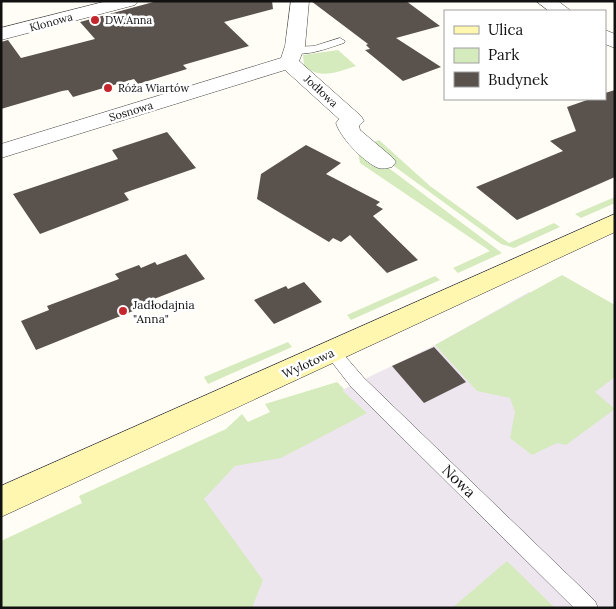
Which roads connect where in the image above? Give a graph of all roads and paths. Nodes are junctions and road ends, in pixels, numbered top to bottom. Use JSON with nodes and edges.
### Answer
{"nodes":[{"id":1,"x":129,"y":1,"type":"edge"},
{"id":2,"x":300,"y":1,"type":"edge"},
{"id":3,"x":545,"y":1,"type":"edge"},
{"id":4,"x":560,"y":10,"type":"edge"},
{"id":5,"x":1,"y":34,"type":"edge"},
{"id":6,"x":340,"y":41,"type":"dead end"},
{"id":7,"x":292,"y":56,"type":"junction"},
{"id":8,"x":1,"y":151,"type":"edge"},
{"id":9,"x":384,"y":162,"type":"dead end"},
{"id":10,"x":615,"y":222,"type":"edge"},
{"id":11,"x":332,"y":352,"type":"junction"},
{"id":12,"x":1,"y":502,"type":"edge"},
{"id":13,"x":588,"y":608,"type":"edge"}],
"edges":[{"from":1,"to":5,"type":"street","name":"Klonowa"},
{"from":2,"to":7,"type":"street"},
{"from":3,"to":4,"type":"street"},
{"from":6,"to":7,"type":"lane"},
{"from":7,"to":8,"type":"street","name":"Sosnowa"},
{"from":7,"to":9,"type":"street","name":"Jodłowa"},
{"from":10,"to":11,"type":"street","name":"Wylotowa"},
{"from":11,"to":12,"type":"street","name":"Wylotowa"},
{"from":11,"to":13,"type":"lane","name":"Nowa"}]}
